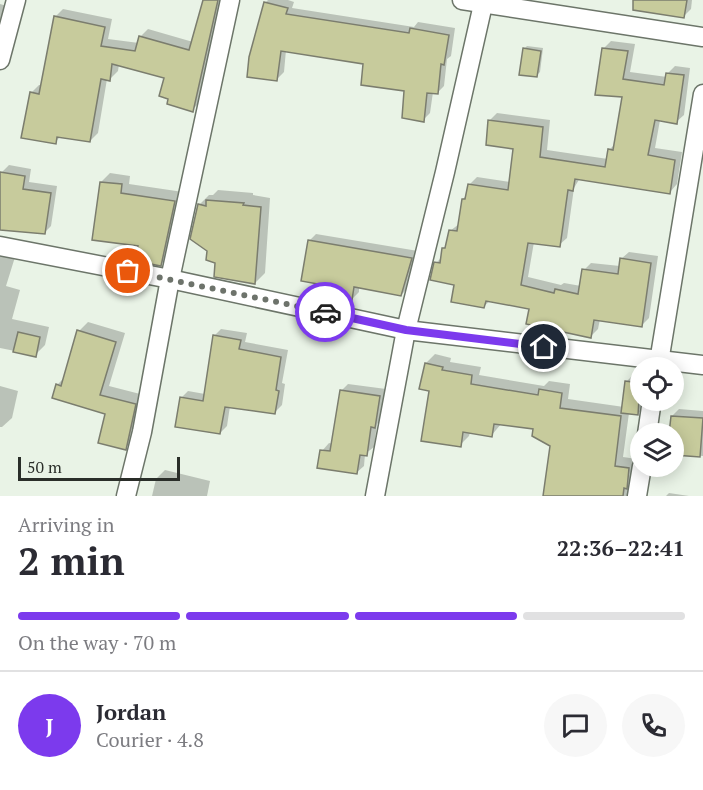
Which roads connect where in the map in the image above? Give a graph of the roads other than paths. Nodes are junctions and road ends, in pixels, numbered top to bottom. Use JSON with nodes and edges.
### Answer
{"nodes":[{"id":1,"x":16,"y":0,"type":"edge"},
{"id":2,"x":230,"y":0,"type":"edge"},
{"id":3,"x":462,"y":0,"type":"edge"},
{"id":4,"x":484,"y":2,"type":"edge"},
{"id":5,"x":703,"y":37,"type":"edge"},
{"id":6,"x":0,"y":60,"type":"edge"},
{"id":7,"x":703,"y":94,"type":"edge"},
{"id":8,"x":0,"y":246,"type":"edge"},
{"id":9,"x":170,"y":279,"type":"junction"},
{"id":10,"x":406,"y":330,"type":"junction"},
{"id":11,"x":659,"y":357,"type":"edge"},
{"id":12,"x":630,"y":360,"type":"edge"},
{"id":13,"x":684,"y":365,"type":"edge"},
{"id":14,"x":703,"y":365,"type":"edge"},
{"id":15,"x":640,"y":477,"type":"edge"},
{"id":16,"x":126,"y":496,"type":"edge"},
{"id":17,"x":375,"y":496,"type":"edge"},
{"id":18,"x":637,"y":496,"type":"edge"}],
"edges":[{"from":1,"to":6,"type":"street"},
{"from":2,"to":9,"type":"street"},
{"from":3,"to":4,"type":"street"},
{"from":4,"to":5,"type":"street"},
{"from":4,"to":10,"type":"street"},
{"from":7,"to":11,"type":"street"},
{"from":8,"to":9,"type":"street"},
{"from":9,"to":10,"type":"street"},
{"from":9,"to":16,"type":"street"},
{"from":10,"to":12,"type":"street"},
{"from":10,"to":17,"type":"street"},
{"from":13,"to":14,"type":"street"},
{"from":15,"to":18,"type":"street"}]}
